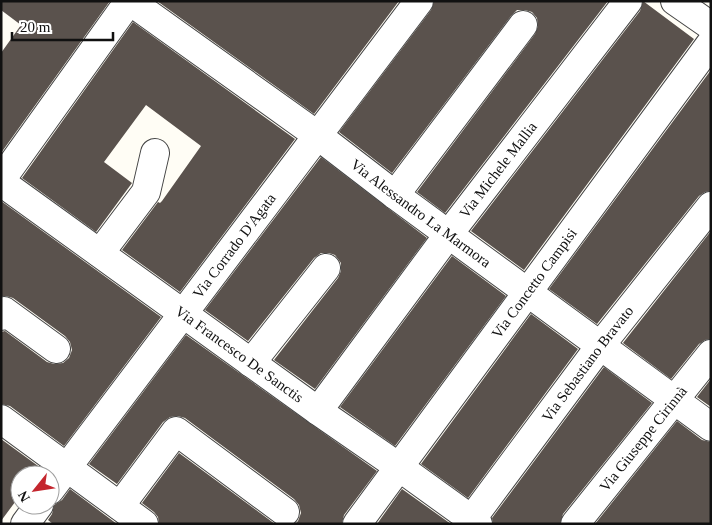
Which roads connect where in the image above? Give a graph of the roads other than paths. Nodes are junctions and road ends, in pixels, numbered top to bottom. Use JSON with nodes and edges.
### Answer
{"nodes":[{"id":1,"x":130,"y":1,"type":"edge"},
{"id":2,"x":419,"y":1,"type":"edge"},
{"id":3,"x":628,"y":1,"type":"edge"},
{"id":4,"x":676,"y":1,"type":"edge"},
{"id":5,"x":523,"y":25,"type":"dead end"},
{"id":6,"x":711,"y":26,"type":"edge"},
{"id":7,"x":711,"y":43,"type":"edge"},
{"id":8,"x":317,"y":135,"type":"junction"},
{"id":9,"x":156,"y":153,"type":"dead end"},
{"id":10,"x":1,"y":181,"type":"edge"},
{"id":11,"x":394,"y":195,"type":"junction"},
{"id":12,"x":711,"y":206,"type":"edge"},
{"id":13,"x":448,"y":235,"type":"junction"},
{"id":14,"x":100,"y":253,"type":"junction"},
{"id":15,"x":326,"y":268,"type":"dead end"},
{"id":16,"x":526,"y":292,"type":"junction"},
{"id":17,"x":183,"y":313,"type":"junction"},
{"id":18,"x":1,"y":316,"type":"edge"},
{"id":19,"x":600,"y":346,"type":"junction"},
{"id":20,"x":56,"y":349,"type":"dead end"},
{"id":21,"x":711,"y":354,"type":"edge"},
{"id":22,"x":251,"y":363,"type":"junction"},
{"id":23,"x":674,"y":400,"type":"junction"},
{"id":24,"x":318,"y":412,"type":"junction"},
{"id":25,"x":1,"y":419,"type":"edge"},
{"id":26,"x":711,"y":426,"type":"edge"},
{"id":27,"x":68,"y":467,"type":"junction"},
{"id":28,"x":399,"y":467,"type":"junction"},
{"id":29,"x":60,"y":477,"type":"edge"},
{"id":30,"x":120,"y":506,"type":"junction"},
{"id":31,"x":286,"y":512,"type":"dead end"},
{"id":32,"x":472,"y":522,"type":"edge"},
{"id":33,"x":144,"y":524,"type":"edge"},
{"id":34,"x":357,"y":524,"type":"edge"},
{"id":35,"x":575,"y":524,"type":"edge"}],
"edges":[{"from":1,"to":8,"type":"street","name":"Via Alessandro La Marmora"},
{"from":1,"to":10,"type":"street"},
{"from":2,"to":8,"type":"street","name":"Via Corrado D'Agata"},
{"from":3,"to":13,"type":"street","name":"Via Michele Mallia"},
{"from":4,"to":6,"type":"street"},
{"from":5,"to":11,"type":"street"},
{"from":7,"to":16,"type":"street","name":"Via Concetto Campisi"},
{"from":8,"to":11,"type":"street","name":"Via Alessandro La Marmora"},
{"from":8,"to":17,"type":"street","name":"Via Corrado D'Agata"},
{"from":9,"to":14,"type":"street"},
{"from":10,"to":14,"type":"street","name":"Via Francesco De Sanctis"},
{"from":11,"to":13,"type":"street","name":"Via Alessandro La Marmora"},
{"from":12,"to":19,"type":"street","name":"Via Sebastiano Bravato"},
{"from":13,"to":16,"type":"street","name":"Via Alessandro La Marmora"},
{"from":13,"to":24,"type":"street","name":"Via Michele Mallia"},
{"from":14,"to":17,"type":"street","name":"Via Francesco De Sanctis"},
{"from":15,"to":22,"type":"street"},
{"from":16,"to":19,"type":"street","name":"Via Alessandro La Marmora"},
{"from":16,"to":28,"type":"street","name":"Via Concetto Campisi"},
{"from":17,"to":22,"type":"street","name":"Via Francesco De Sanctis"},
{"from":17,"to":27,"type":"street","name":"Via Corrado D'Agata"},
{"from":18,"to":20,"type":"street"},
{"from":19,"to":23,"type":"street","name":"Via Alessandro La Marmora"},
{"from":19,"to":32,"type":"street","name":"Via Sebastiano Bravato"},
{"from":21,"to":23,"type":"street","name":"Via Giuseppe Cirinnà"},
{"from":22,"to":24,"type":"street","name":"Via Francesco De Sanctis"},
{"from":23,"to":26,"type":"street","name":"Via Alessandro La Marmora"},
{"from":23,"to":35,"type":"street","name":"Via Giuseppe Cirinnà"},
{"from":24,"to":28,"type":"street","name":"Via Francesco De Sanctis"},
{"from":25,"to":27,"type":"street"},
{"from":27,"to":29,"type":"street","name":"Via Corrado D'Agata"},
{"from":27,"to":30,"type":"street"},
{"from":28,"to":32,"type":"street","name":"Via Francesco De Sanctis"},
{"from":28,"to":34,"type":"street","name":"Via Concetto Campisi"},
{"from":30,"to":31,"type":"street"},
{"from":30,"to":33,"type":"street"}]}
